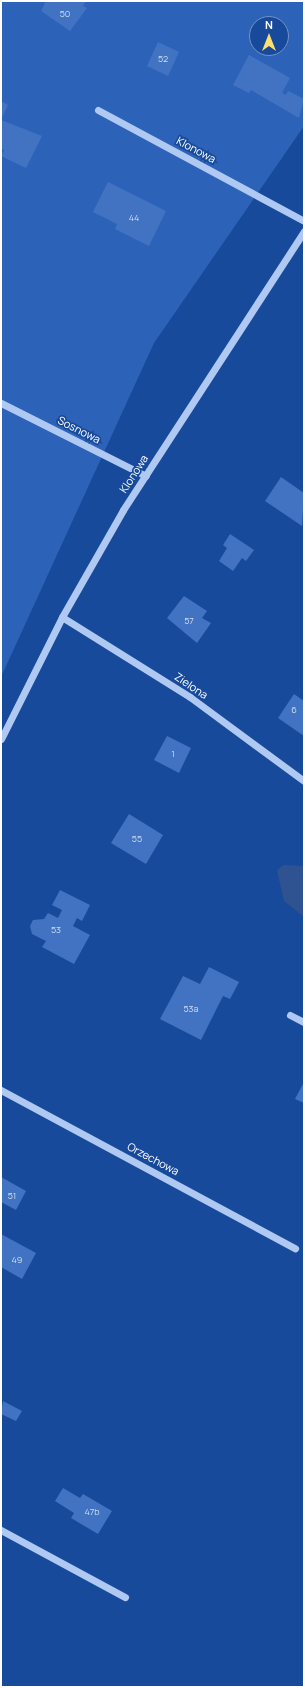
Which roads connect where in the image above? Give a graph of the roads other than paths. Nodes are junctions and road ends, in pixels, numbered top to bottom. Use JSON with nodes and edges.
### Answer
{"nodes":[{"id":1,"x":98,"y":110,"type":"dead end"},
{"id":2,"x":304,"y":221,"type":"edge"},
{"id":3,"x":304,"y":231,"type":"edge"},
{"id":4,"x":302,"y":239,"type":"edge"},
{"id":5,"x":1,"y":403,"type":"edge"},
{"id":6,"x":146,"y":476,"type":"junction"},
{"id":7,"x":62,"y":617,"type":"junction"},
{"id":8,"x":1,"y":739,"type":"edge"},
{"id":9,"x":304,"y":781,"type":"edge"},
{"id":10,"x":290,"y":1015,"type":"dead end"},
{"id":11,"x":304,"y":1022,"type":"edge"},
{"id":12,"x":1,"y":1090,"type":"edge"},
{"id":13,"x":295,"y":1248,"type":"dead end"},
{"id":14,"x":1,"y":1530,"type":"edge"},
{"id":15,"x":125,"y":1597,"type":"dead end"}],
"edges":[{"from":1,"to":2,"type":"street","name":"Klonowa"},
{"from":3,"to":4,"type":"street","name":"Klonowa"},
{"from":4,"to":6,"type":"street","name":"Klonowa"},
{"from":5,"to":6,"type":"street","name":"Sosnowa"},
{"from":6,"to":7,"type":"street","name":"Klonowa"},
{"from":7,"to":8,"type":"street","name":"Klonowa"},
{"from":7,"to":9,"type":"street","name":"Zielona"},
{"from":10,"to":11,"type":"street"},
{"from":12,"to":13,"type":"street","name":"Orzechowa"},
{"from":14,"to":15,"type":"street"}]}
